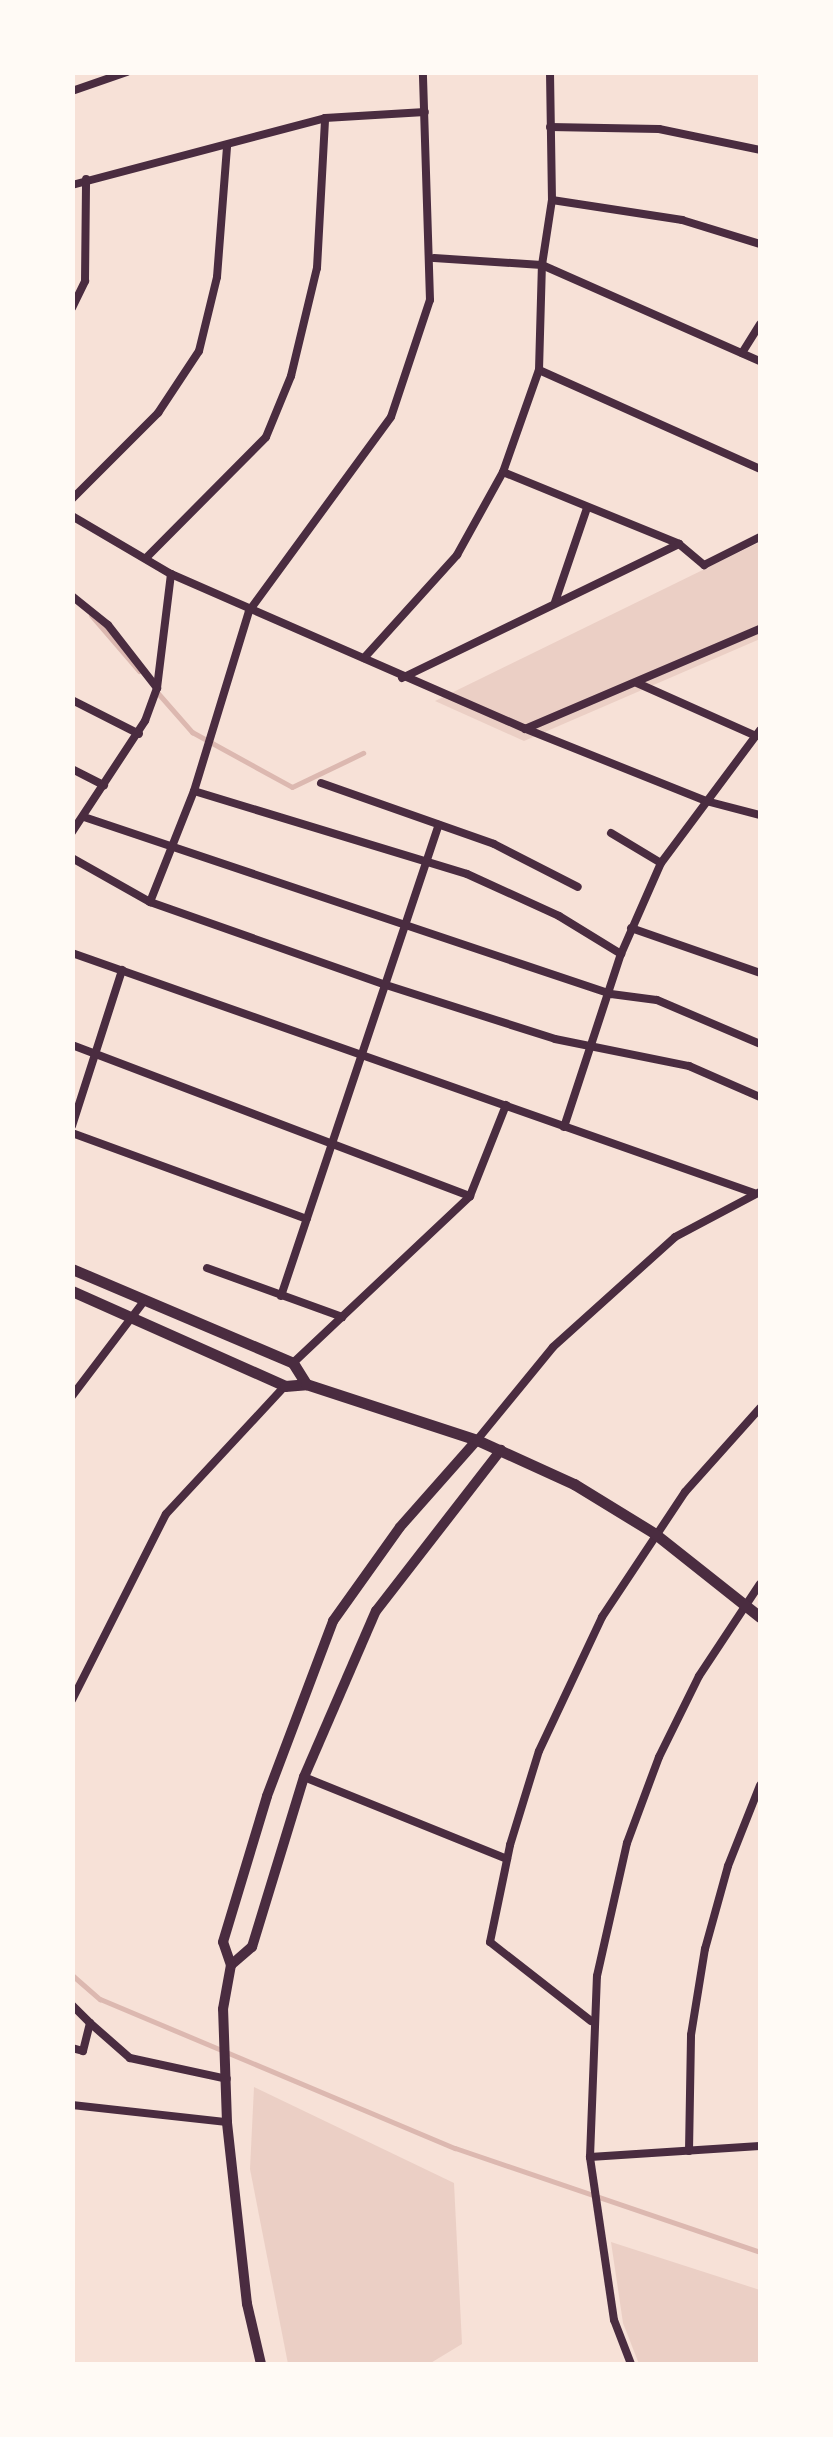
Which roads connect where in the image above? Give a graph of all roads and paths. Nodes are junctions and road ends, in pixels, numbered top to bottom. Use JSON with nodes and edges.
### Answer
{"nodes":[{"id":1,"x":127,"y":72,"type":"edge"},
{"id":2,"x":422,"y":72,"type":"edge"},
{"id":3,"x":550,"y":72,"type":"edge"},
{"id":4,"x":72,"y":91,"type":"edge"},
{"id":5,"x":424,"y":112,"type":"junction"},
{"id":6,"x":325,"y":118,"type":"junction"},
{"id":7,"x":550,"y":128,"type":"junction"},
{"id":8,"x":227,"y":146,"type":"junction"},
{"id":9,"x":760,"y":150,"type":"edge"},
{"id":10,"x":86,"y":179,"type":"junction"},
{"id":11,"x":72,"y":185,"type":"edge"},
{"id":12,"x":552,"y":200,"type":"junction"},
{"id":13,"x":760,"y":244,"type":"edge"},
{"id":14,"x":434,"y":258,"type":"junction"},
{"id":15,"x":542,"y":264,"type":"junction"},
{"id":16,"x":72,"y":308,"type":"edge"},
{"id":17,"x":760,"y":324,"type":"edge"},
{"id":18,"x":742,"y":354,"type":"junction"},
{"id":19,"x":760,"y":361,"type":"edge"},
{"id":20,"x":539,"y":370,"type":"junction"},
{"id":21,"x":760,"y":469,"type":"edge"},
{"id":22,"x":503,"y":472,"type":"junction"},
{"id":23,"x":72,"y":499,"type":"edge"},
{"id":24,"x":587,"y":508,"type":"junction"},
{"id":25,"x":72,"y":516,"type":"edge"},
{"id":26,"x":760,"y":537,"type":"edge"},
{"id":27,"x":680,"y":544,"type":"junction"},
{"id":28,"x":146,"y":558,"type":"junction"},
{"id":29,"x":171,"y":574,"type":"junction"},
{"id":30,"x":72,"y":596,"type":"edge"},
{"id":31,"x":555,"y":602,"type":"junction"},
{"id":32,"x":250,"y":611,"type":"junction"},
{"id":33,"x":760,"y":628,"type":"edge"},
{"id":34,"x":364,"y":658,"type":"junction"},
{"id":35,"x":402,"y":678,"type":"junction"},
{"id":36,"x":635,"y":682,"type":"junction"},
{"id":37,"x":157,"y":688,"type":"junction"},
{"id":38,"x":72,"y":700,"type":"edge"},
{"id":39,"x":526,"y":728,"type":"junction"},
{"id":40,"x":758,"y":733,"type":"edge"},
{"id":41,"x":138,"y":734,"type":"junction"},
{"id":42,"x":72,"y":768,"type":"edge"},
{"id":43,"x":321,"y":783,"type":"dead end"},
{"id":44,"x":104,"y":784,"type":"junction"},
{"id":45,"x":194,"y":791,"type":"junction"},
{"id":46,"x":706,"y":801,"type":"junction"},
{"id":47,"x":760,"y":815,"type":"edge"},
{"id":48,"x":84,"y":817,"type":"junction"},
{"id":49,"x":439,"y":825,"type":"junction"},
{"id":50,"x":72,"y":832,"type":"edge"},
{"id":51,"x":611,"y":833,"type":"dead end"},
{"id":52,"x":171,"y":850,"type":"junction"},
{"id":53,"x":72,"y":858,"type":"edge"},
{"id":54,"x":428,"y":859,"type":"junction"},
{"id":55,"x":660,"y":863,"type":"junction"},
{"id":56,"x":578,"y":887,"type":"dead end"},
{"id":57,"x":150,"y":902,"type":"junction"},
{"id":58,"x":406,"y":923,"type":"junction"},
{"id":59,"x":631,"y":928,"type":"junction"},
{"id":60,"x":72,"y":952,"type":"edge"},
{"id":61,"x":621,"y":954,"type":"junction"},
{"id":62,"x":122,"y":970,"type":"junction"},
{"id":63,"x":760,"y":973,"type":"edge"},
{"id":64,"x":386,"y":984,"type":"junction"},
{"id":65,"x":612,"y":994,"type":"junction"},
{"id":66,"x":760,"y":1044,"type":"edge"},
{"id":67,"x":72,"y":1045,"type":"edge"},
{"id":68,"x":596,"y":1048,"type":"junction"},
{"id":69,"x":96,"y":1052,"type":"junction"},
{"id":70,"x":363,"y":1054,"type":"junction"},
{"id":71,"x":760,"y":1097,"type":"edge"},
{"id":72,"x":506,"y":1105,"type":"junction"},
{"id":73,"x":564,"y":1127,"type":"junction"},
{"id":74,"x":72,"y":1130,"type":"edge"},
{"id":75,"x":332,"y":1144,"type":"junction"},
{"id":76,"x":757,"y":1192,"type":"edge"},
{"id":77,"x":470,"y":1196,"type":"junction"},
{"id":78,"x":308,"y":1219,"type":"junction"},
{"id":79,"x":207,"y":1268,"type":"dead end"},
{"id":80,"x":72,"y":1270,"type":"edge"},
{"id":81,"x":76,"y":1296,"type":"edge"},
{"id":82,"x":282,"y":1296,"type":"junction"},
{"id":83,"x":145,"y":1300,"type":"junction"},
{"id":84,"x":342,"y":1316,"type":"junction"},
{"id":85,"x":134,"y":1318,"type":"junction"},
{"id":86,"x":294,"y":1363,"type":"junction"},
{"id":87,"x":306,"y":1384,"type":"junction"},
{"id":88,"x":285,"y":1386,"type":"junction"},
{"id":89,"x":72,"y":1396,"type":"edge"},
{"id":90,"x":760,"y":1408,"type":"edge"},
{"id":91,"x":477,"y":1440,"type":"junction"},
{"id":92,"x":501,"y":1450,"type":"junction"},
{"id":93,"x":654,"y":1534,"type":"junction"},
{"id":94,"x":760,"y":1584,"type":"edge"},
{"id":95,"x":744,"y":1605,"type":"junction"},
{"id":96,"x":760,"y":1617,"type":"edge"},
{"id":97,"x":72,"y":1700,"type":"edge"},
{"id":98,"x":304,"y":1776,"type":"junction"},
{"id":99,"x":760,"y":1785,"type":"edge"},
{"id":100,"x":507,"y":1859,"type":"junction"},
{"id":101,"x":231,"y":1965,"type":"junction"},
{"id":102,"x":72,"y":2005,"type":"edge"},
{"id":103,"x":592,"y":2021,"type":"junction"},
{"id":104,"x":90,"y":2023,"type":"junction"},
{"id":105,"x":72,"y":2048,"type":"edge"},
{"id":106,"x":226,"y":2079,"type":"junction"},
{"id":107,"x":72,"y":2105,"type":"edge"},
{"id":108,"x":226,"y":2122,"type":"junction"},
{"id":109,"x":760,"y":2146,"type":"edge"},
{"id":110,"x":689,"y":2151,"type":"junction"},
{"id":111,"x":590,"y":2157,"type":"junction"},
{"id":112,"x":261,"y":2364,"type":"edge"},
{"id":113,"x":631,"y":2364,"type":"edge"}],
"edges":[{"from":1,"to":4,"type":"street"},
{"from":2,"to":5,"type":"street"},
{"from":3,"to":7,"type":"street"},
{"from":5,"to":6,"type":"street"},
{"from":5,"to":14,"type":"street"},
{"from":6,"to":8,"type":"street"},
{"from":6,"to":28,"type":"street"},
{"from":7,"to":9,"type":"street"},
{"from":7,"to":12,"type":"street"},
{"from":8,"to":10,"type":"street"},
{"from":8,"to":23,"type":"street"},
{"from":10,"to":11,"type":"street"},
{"from":10,"to":16,"type":"street"},
{"from":12,"to":13,"type":"street"},
{"from":12,"to":15,"type":"street"},
{"from":14,"to":15,"type":"street"},
{"from":14,"to":32,"type":"street"},
{"from":15,"to":18,"type":"street"},
{"from":15,"to":20,"type":"street"},
{"from":17,"to":18,"type":"street"},
{"from":18,"to":19,"type":"street"},
{"from":20,"to":21,"type":"street"},
{"from":20,"to":22,"type":"street"},
{"from":22,"to":24,"type":"street"},
{"from":22,"to":34,"type":"street"},
{"from":24,"to":27,"type":"street"},
{"from":24,"to":31,"type":"street"},
{"from":25,"to":28,"type":"street"},
{"from":26,"to":27,"type":"street"},
{"from":27,"to":31,"type":"street"},
{"from":28,"to":29,"type":"street"},
{"from":29,"to":32,"type":"street"},
{"from":29,"to":37,"type":"street"},
{"from":30,"to":37,"type":"street"},
{"from":31,"to":35,"type":"street"},
{"from":32,"to":34,"type":"street"},
{"from":32,"to":45,"type":"street"},
{"from":33,"to":36,"type":"street"},
{"from":34,"to":35,"type":"street"},
{"from":35,"to":39,"type":"street"},
{"from":36,"to":39,"type":"street"},
{"from":36,"to":40,"type":"street"},
{"from":37,"to":41,"type":"street"},
{"from":38,"to":41,"type":"street"},
{"from":39,"to":46,"type":"street"},
{"from":40,"to":46,"type":"street"},
{"from":41,"to":44,"type":"street"},
{"from":42,"to":44,"type":"street"},
{"from":43,"to":49,"type":"street"},
{"from":44,"to":48,"type":"street"},
{"from":45,"to":52,"type":"street"},
{"from":45,"to":54,"type":"street"},
{"from":46,"to":47,"type":"street"},
{"from":46,"to":55,"type":"street"},
{"from":48,"to":50,"type":"street"},
{"from":48,"to":52,"type":"street"},
{"from":49,"to":54,"type":"street"},
{"from":49,"to":56,"type":"street"},
{"from":51,"to":55,"type":"street"},
{"from":52,"to":57,"type":"street"},
{"from":52,"to":58,"type":"street"},
{"from":53,"to":57,"type":"street"},
{"from":54,"to":58,"type":"street"},
{"from":54,"to":61,"type":"street"},
{"from":55,"to":59,"type":"street"},
{"from":57,"to":64,"type":"street"},
{"from":58,"to":64,"type":"street"},
{"from":58,"to":65,"type":"street"},
{"from":59,"to":61,"type":"street"},
{"from":59,"to":63,"type":"street"},
{"from":60,"to":62,"type":"street"},
{"from":61,"to":65,"type":"street"},
{"from":62,"to":69,"type":"street"},
{"from":62,"to":70,"type":"street"},
{"from":64,"to":68,"type":"street"},
{"from":64,"to":70,"type":"street"},
{"from":65,"to":66,"type":"street"},
{"from":65,"to":68,"type":"street"},
{"from":67,"to":69,"type":"street"},
{"from":68,"to":71,"type":"street"},
{"from":68,"to":73,"type":"street"},
{"from":69,"to":74,"type":"street"},
{"from":69,"to":75,"type":"street"},
{"from":70,"to":72,"type":"street"},
{"from":70,"to":75,"type":"street"},
{"from":72,"to":73,"type":"street"},
{"from":72,"to":77,"type":"street"},
{"from":73,"to":76,"type":"street"},
{"from":74,"to":78,"type":"street"},
{"from":75,"to":77,"type":"street"},
{"from":75,"to":78,"type":"street"},
{"from":76,"to":91,"type":"street"},
{"from":77,"to":84,"type":"street"},
{"from":78,"to":82,"type":"street"},
{"from":79,"to":82,"type":"street"},
{"from":80,"to":83,"type":"main road"},
{"from":81,"to":85,"type":"main road"},
{"from":82,"to":84,"type":"street"},
{"from":83,"to":85,"type":"street"},
{"from":83,"to":86,"type":"main road"},
{"from":84,"to":86,"type":"street"},
{"from":85,"to":88,"type":"main road"},
{"from":85,"to":89,"type":"street"},
{"from":86,"to":87,"type":"main road"},
{"from":87,"to":88,"type":"main road"},
{"from":87,"to":91,"type":"main road"},
{"from":88,"to":97,"type":"street"},
{"from":90,"to":93,"type":"street"},
{"from":91,"to":92,"type":"main road"},
{"from":91,"to":101,"type":"street"},
{"from":92,"to":93,"type":"main road"},
{"from":92,"to":98,"type":"street"},
{"from":93,"to":95,"type":"main road"},
{"from":93,"to":100,"type":"street"},
{"from":94,"to":95,"type":"street"},
{"from":95,"to":96,"type":"main road"},
{"from":95,"to":103,"type":"street"},
{"from":98,"to":100,"type":"street"},
{"from":98,"to":101,"type":"street"},
{"from":99,"to":110,"type":"street"},
{"from":100,"to":103,"type":"street"},
{"from":101,"to":106,"type":"street"},
{"from":102,"to":104,"type":"street"},
{"from":103,"to":111,"type":"street"},
{"from":104,"to":105,"type":"street"},
{"from":104,"to":106,"type":"street"},
{"from":106,"to":108,"type":"street"},
{"from":107,"to":108,"type":"street"},
{"from":108,"to":112,"type":"street"},
{"from":109,"to":110,"type":"street"},
{"from":110,"to":111,"type":"street"},
{"from":111,"to":113,"type":"street"}]}
